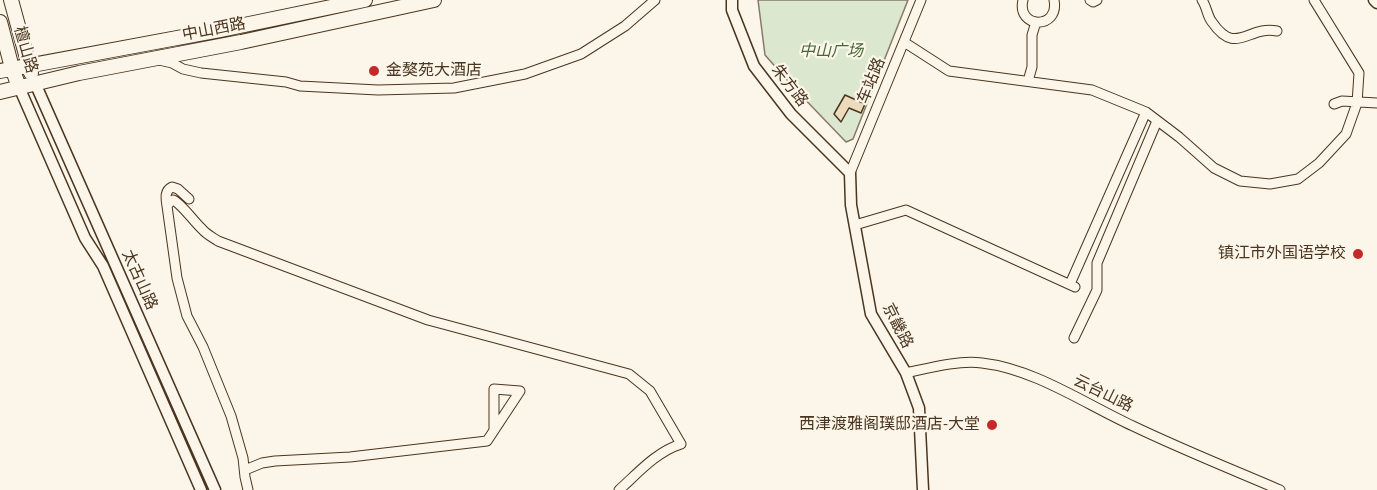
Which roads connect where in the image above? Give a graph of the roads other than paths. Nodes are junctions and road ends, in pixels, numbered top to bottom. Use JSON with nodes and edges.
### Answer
{"nodes":[{"id":1,"x":11,"y":0,"type":"edge"},
{"id":2,"x":366,"y":0,"type":"edge"},
{"id":3,"x":434,"y":0,"type":"edge"},
{"id":4,"x":655,"y":0,"type":"edge"},
{"id":5,"x":732,"y":0,"type":"edge"},
{"id":6,"x":921,"y":0,"type":"edge"},
{"id":7,"x":1023,"y":0,"type":"edge"},
{"id":8,"x":1090,"y":0,"type":"edge"},
{"id":9,"x":1097,"y":0,"type":"edge"},
{"id":10,"x":1202,"y":0,"type":"edge"},
{"id":11,"x":1314,"y":0,"type":"edge"},
{"id":12,"x":1055,"y":1,"type":"edge"},
{"id":13,"x":0,"y":22,"type":"edge"},
{"id":14,"x":1036,"y":22,"type":"junction"},
{"id":15,"x":1277,"y":31,"type":"dead end"},
{"id":16,"x":904,"y":42,"type":"junction"},
{"id":17,"x":152,"y":59,"type":"junction"},
{"id":18,"x":29,"y":65,"type":"junction"},
{"id":19,"x":6,"y":69,"type":"edge"},
{"id":20,"x":1028,"y":81,"type":"junction"},
{"id":21,"x":35,"y":83,"type":"junction"},
{"id":22,"x":19,"y":87,"type":"junction"},
{"id":23,"x":0,"y":92,"type":"edge"},
{"id":24,"x":1357,"y":103,"type":"junction"},
{"id":25,"x":1377,"y":103,"type":"edge"},
{"id":26,"x":1334,"y":104,"type":"dead end"},
{"id":27,"x":1146,"y":112,"type":"junction"},
{"id":28,"x":1157,"y":121,"type":"junction"},
{"id":29,"x":850,"y":173,"type":"junction"},
{"id":30,"x":189,"y":199,"type":"dead end"},
{"id":31,"x":167,"y":206,"type":"junction"},
{"id":32,"x":855,"y":225,"type":"junction"},
{"id":33,"x":1074,"y":338,"type":"dead end"},
{"id":34,"x":906,"y":373,"type":"junction"},
{"id":35,"x":494,"y":430,"type":"junction"},
{"id":36,"x":244,"y":470,"type":"junction"},
{"id":37,"x":201,"y":490,"type":"edge"},
{"id":38,"x":215,"y":490,"type":"edge"},
{"id":39,"x":248,"y":490,"type":"edge"},
{"id":40,"x":620,"y":490,"type":"edge"},
{"id":41,"x":923,"y":490,"type":"edge"},
{"id":42,"x":1280,"y":490,"type":"edge"}],
"edges":[{"from":1,"to":18,"type":"main road","name":"檀山路"},
{"from":2,"to":18,"type":"main road","name":"中山西路"},
{"from":3,"to":17,"type":"main road","name":"中山西路"},
{"from":4,"to":17,"type":"street"},
{"from":5,"to":29,"type":"street","name":"朱方路"},
{"from":6,"to":16,"type":"street","name":"车站路"},
{"from":7,"to":14,"type":"street"},
{"from":8,"to":9,"type":"street"},
{"from":10,"to":15,"type":"street"},
{"from":11,"to":24,"type":"street"},
{"from":12,"to":14,"type":"street"},
{"from":13,"to":19,"type":"main road","name":"檀山路"},
{"from":14,"to":20,"type":"street"},
{"from":16,"to":20,"type":"street"},
{"from":16,"to":29,"type":"street","name":"车站路"},
{"from":17,"to":21,"type":"main road","name":"中山西路"},
{"from":18,"to":19,"type":"main road","name":"中山西路"},
{"from":18,"to":21,"type":"main road","name":"檀山路"},
{"from":19,"to":22,"type":"main road","name":"檀山路"},
{"from":20,"to":27,"type":"street"},
{"from":21,"to":22,"type":"main road","name":"中山西路"},
{"from":21,"to":38,"type":"street","name":"太古山路"},
{"from":22,"to":23,"type":"main road","name":"中山西路"},
{"from":22,"to":37,"type":"street","name":"太古山路"},
{"from":24,"to":25,"type":"street"},
{"from":24,"to":26,"type":"street"},
{"from":24,"to":28,"type":"street"},
{"from":27,"to":28,"type":"street"},
{"from":27,"to":32,"type":"street"},
{"from":28,"to":33,"type":"street"},
{"from":29,"to":32,"type":"street","name":"京畿路"},
{"from":30,"to":31,"type":"street"},
{"from":31,"to":36,"type":"street"},
{"from":31,"to":40,"type":"street"},
{"from":32,"to":34,"type":"street","name":"京畿路"},
{"from":34,"to":41,"type":"street","name":"京畿路"},
{"from":34,"to":42,"type":"street","name":"云台山路"},
{"from":35,"to":35,"type":"street"},
{"from":35,"to":36,"type":"street"},
{"from":36,"to":39,"type":"street"}]}
